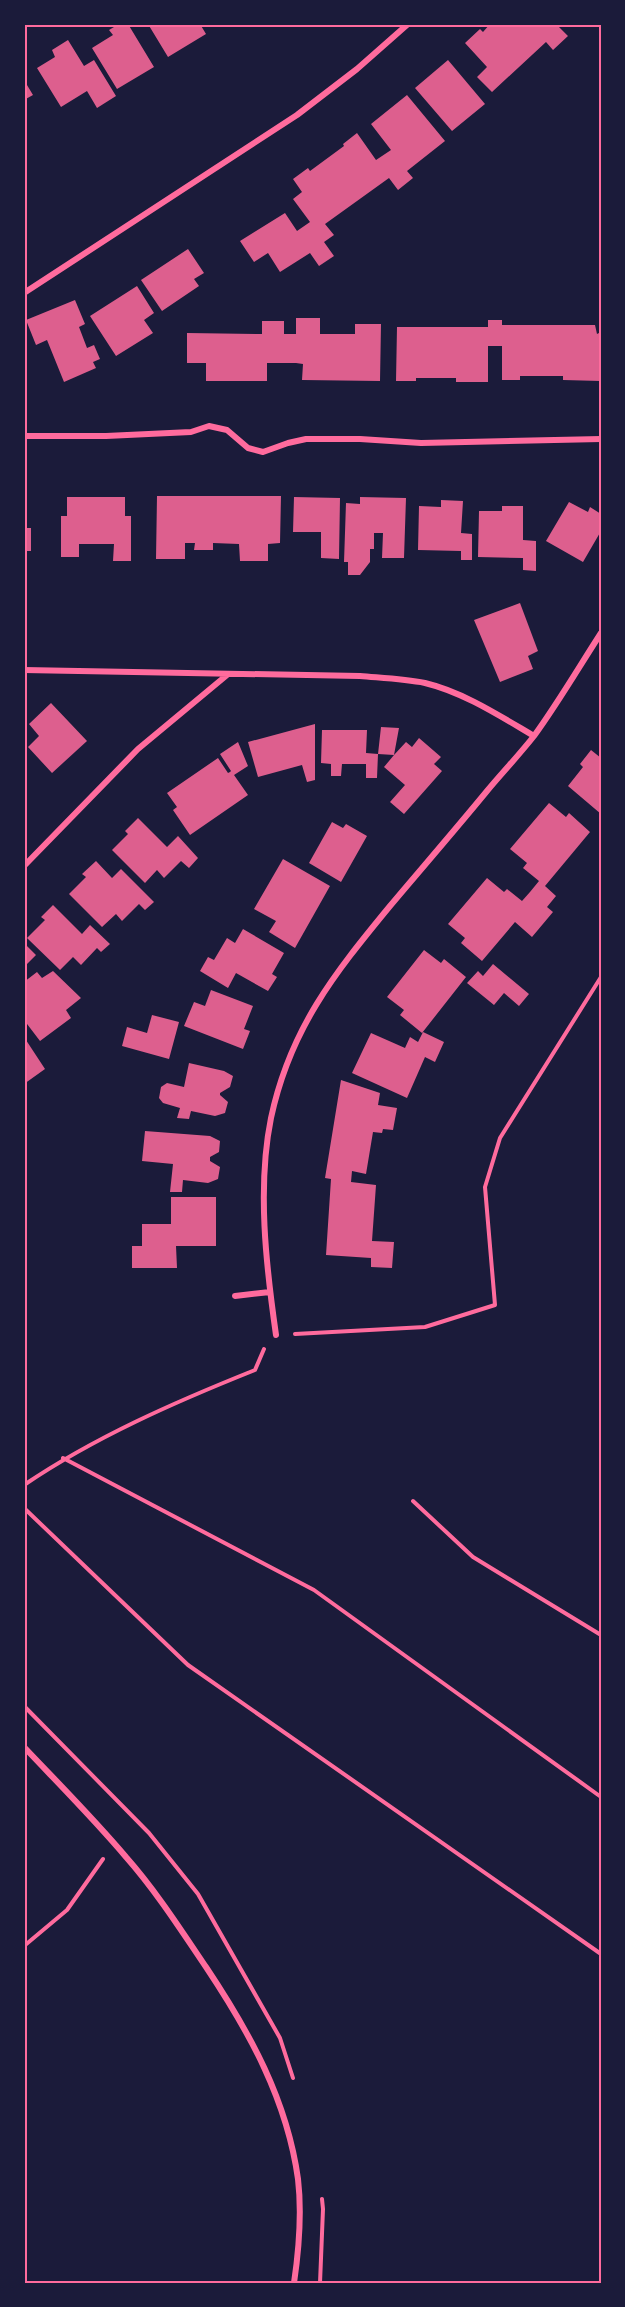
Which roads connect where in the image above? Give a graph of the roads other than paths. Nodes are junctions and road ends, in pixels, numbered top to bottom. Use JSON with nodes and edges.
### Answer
{"nodes":[{"id":1,"x":408,"y":24,"type":"edge"},
{"id":2,"x":24,"y":293,"type":"edge"},
{"id":3,"x":24,"y":436,"type":"edge"},
{"id":4,"x":601,"y":440,"type":"edge"},
{"id":5,"x":601,"y":633,"type":"edge"},
{"id":6,"x":24,"y":670,"type":"edge"},
{"id":7,"x":228,"y":674,"type":"junction"},
{"id":8,"x":534,"y":736,"type":"junction"},
{"id":9,"x":24,"y":866,"type":"edge"},
{"id":10,"x":270,"y":1292,"type":"junction"},
{"id":11,"x":235,"y":1296,"type":"dead end"},
{"id":12,"x":276,"y":1335,"type":"road end"},
{"id":13,"x":24,"y":1747,"type":"edge"},
{"id":14,"x":294,"y":2283,"type":"edge"}],
"edges":[{"from":1,"to":2,"type":"street"},
{"from":3,"to":4,"type":"street"},
{"from":5,"to":8,"type":"street"},
{"from":6,"to":7,"type":"street"},
{"from":7,"to":8,"type":"street"},
{"from":7,"to":9,"type":"street"},
{"from":8,"to":10,"type":"street"},
{"from":10,"to":11,"type":"street"},
{"from":10,"to":12,"type":"street"},
{"from":13,"to":14,"type":"street"}]}
